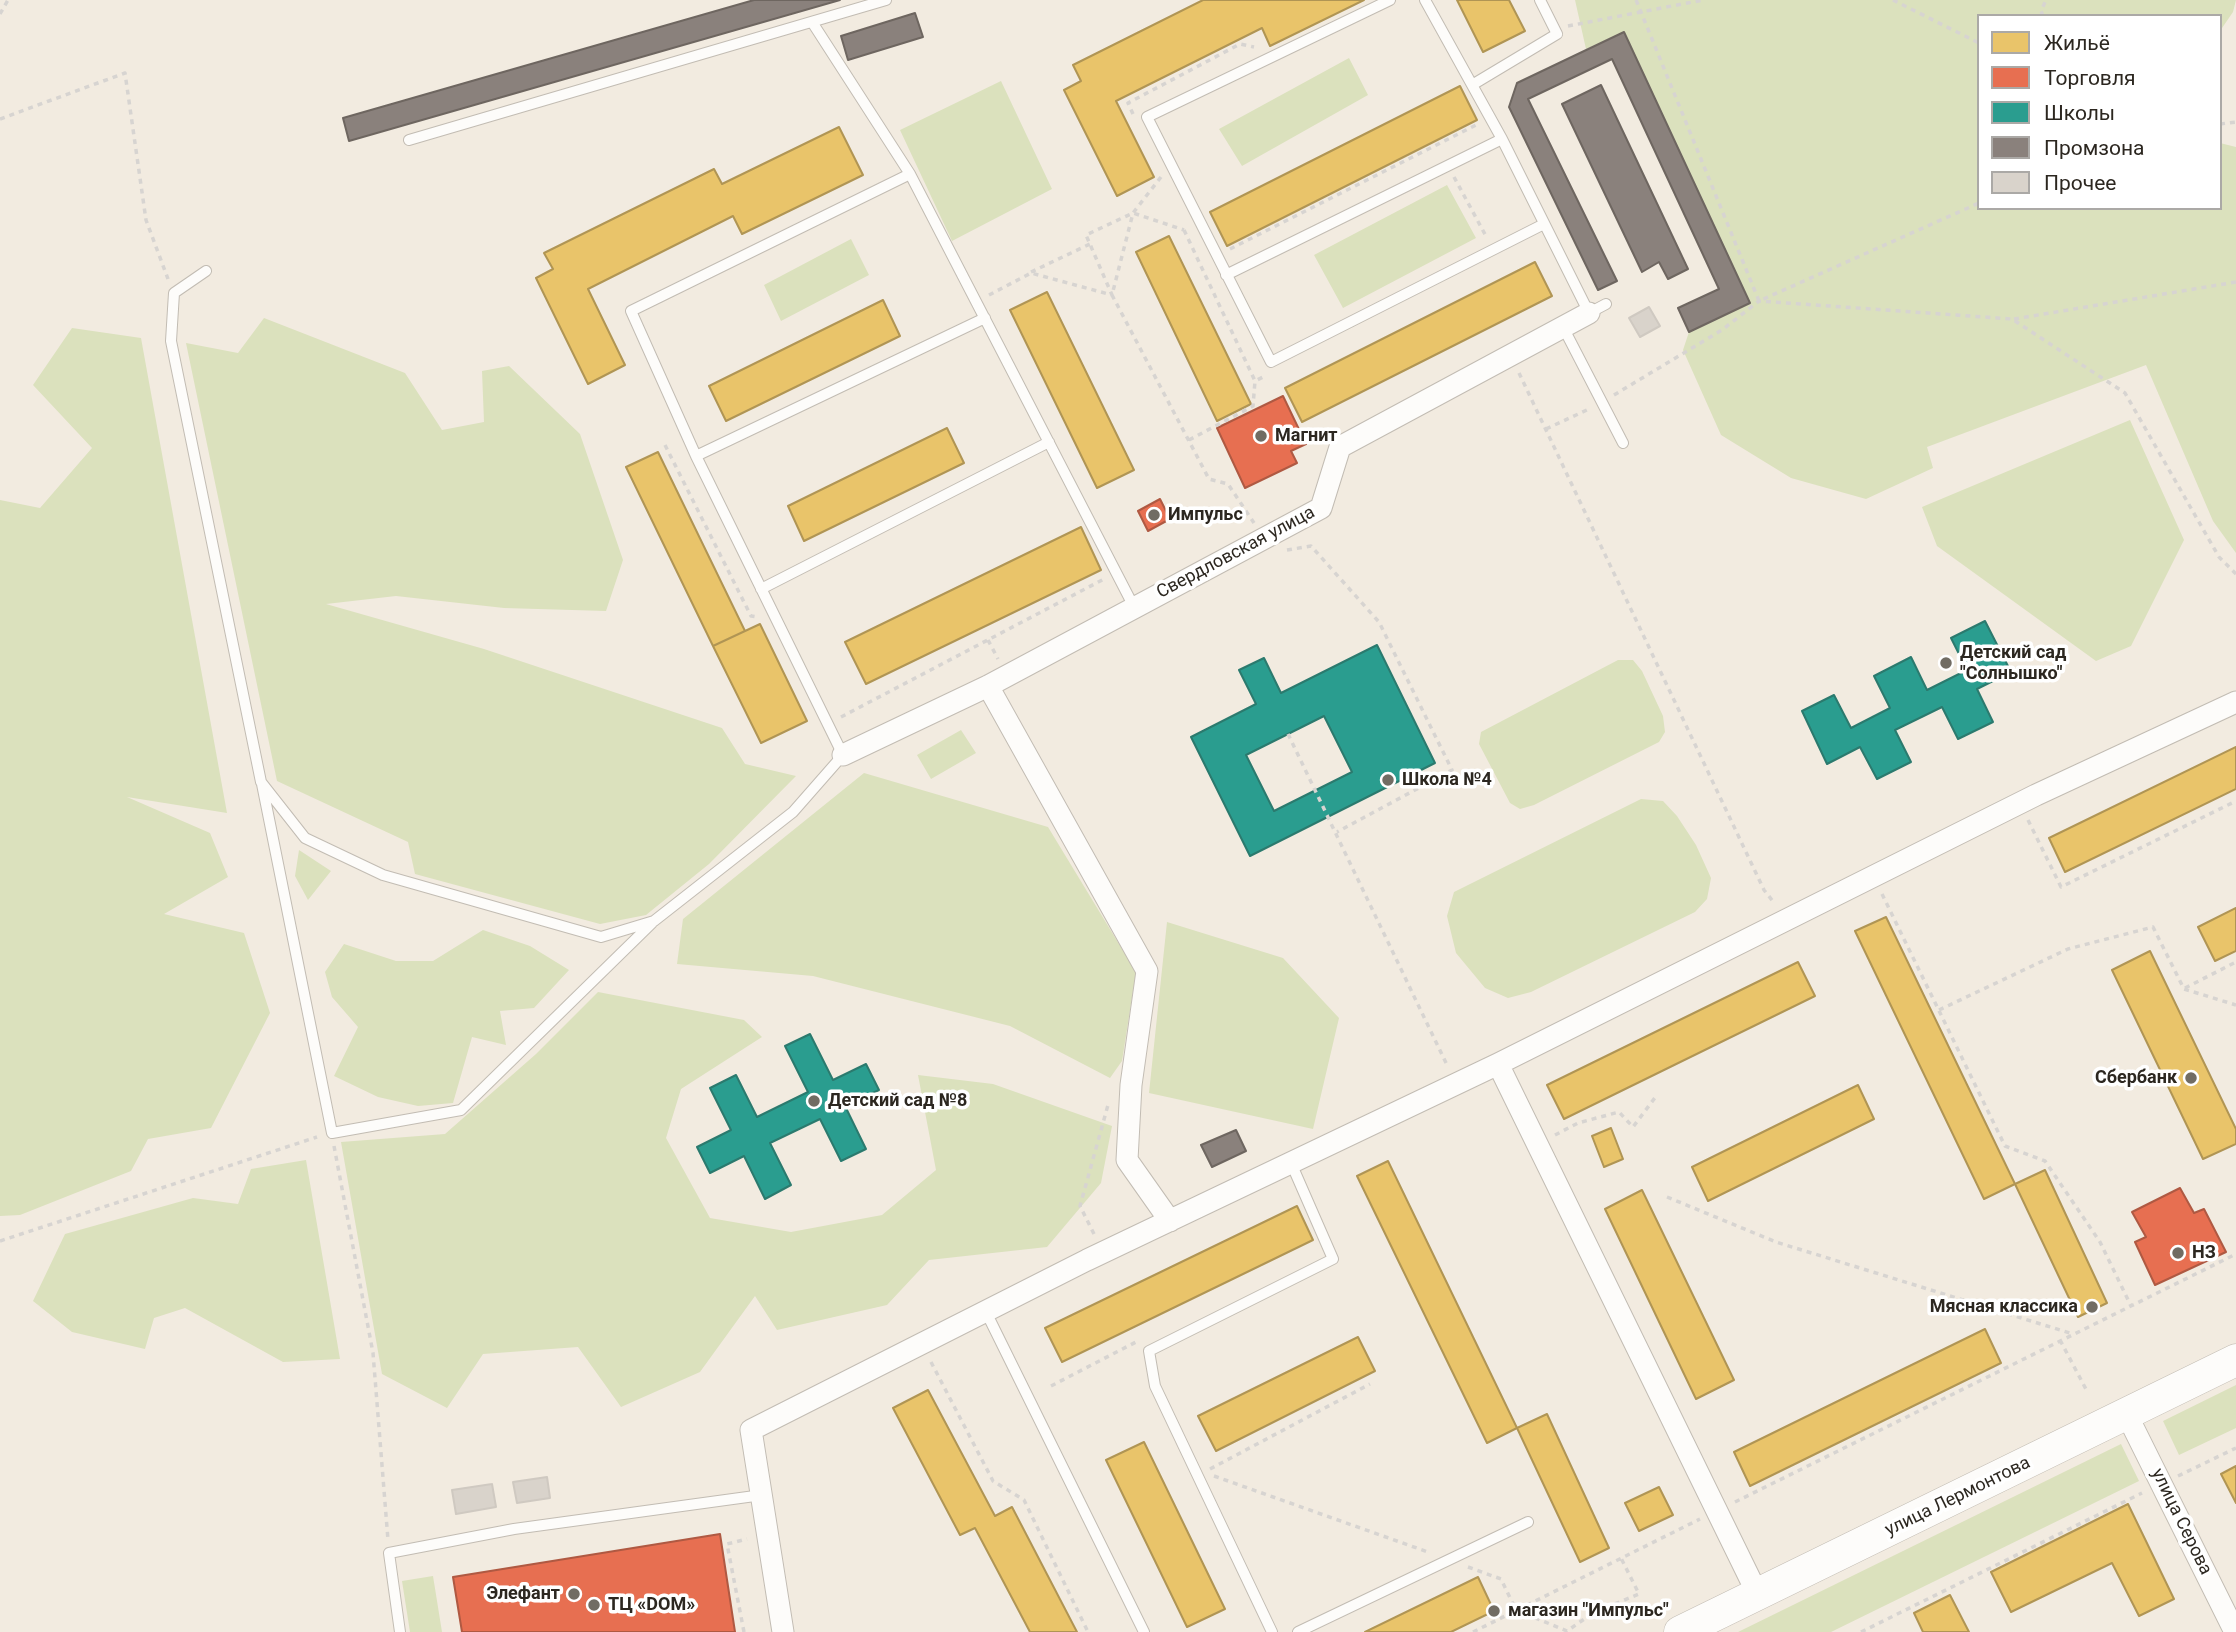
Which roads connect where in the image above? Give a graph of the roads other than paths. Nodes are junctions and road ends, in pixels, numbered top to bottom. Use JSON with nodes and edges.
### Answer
{"nodes":[{"id":1,"x":886,"y":0,"type":"edge"},
{"id":2,"x":1390,"y":0,"type":"edge"},
{"id":3,"x":1425,"y":0,"type":"edge"},
{"id":4,"x":1540,"y":0,"type":"edge"},
{"id":5,"x":812,"y":22,"type":"junction"},
{"id":6,"x":1472,"y":85,"type":"junction"},
{"id":7,"x":1502,"y":139,"type":"junction"},
{"id":8,"x":409,"y":140,"type":"dead end"},
{"id":9,"x":910,"y":174,"type":"junction"},
{"id":10,"x":1544,"y":224,"type":"junction"},
{"id":11,"x":206,"y":271,"type":"dead end"},
{"id":12,"x":1227,"y":275,"type":"junction"},
{"id":13,"x":1598,"y":308,"type":"joint"},
{"id":14,"x":985,"y":318,"type":"junction"},
{"id":15,"x":1563,"y":327,"type":"junction"},
{"id":16,"x":1049,"y":442,"type":"junction"},
{"id":17,"x":1623,"y":443,"type":"dead end"},
{"id":18,"x":695,"y":456,"type":"junction"},
{"id":19,"x":761,"y":589,"type":"junction"},
{"id":20,"x":1134,"y":607,"type":"junction"},
{"id":21,"x":988,"y":686,"type":"junction"},
{"id":22,"x":2236,"y":702,"type":"edge"},
{"id":23,"x":843,"y":755,"type":"junction"},
{"id":24,"x":261,"y":782,"type":"junction"},
{"id":25,"x":654,"y":921,"type":"junction"},
{"id":26,"x":1498,"y":1064,"type":"junction"},
{"id":27,"x":1291,"y":1163,"type":"junction"},
{"id":28,"x":1170,"y":1221,"type":"junction"},
{"id":29,"x":986,"y":1312,"type":"junction"},
{"id":30,"x":2236,"y":1360,"type":"edge"},
{"id":31,"x":2126,"y":1413,"type":"junction"},
{"id":32,"x":762,"y":1495,"type":"junction"},
{"id":33,"x":1528,"y":1522,"type":"dead end"},
{"id":34,"x":1758,"y":1595,"type":"junction"},
{"id":35,"x":400,"y":1632,"type":"edge"},
{"id":36,"x":783,"y":1632,"type":"edge"},
{"id":37,"x":1144,"y":1632,"type":"edge"},
{"id":38,"x":1272,"y":1632,"type":"edge"},
{"id":39,"x":1298,"y":1632,"type":"edge"},
{"id":40,"x":1680,"y":1632,"type":"edge"},
{"id":41,"x":2235,"y":1632,"type":"edge"}],
"edges":[{"from":1,"to":5,"type":"lane"},
{"from":2,"to":12,"type":"lane"},
{"from":3,"to":6,"type":"lane"},
{"from":4,"to":6,"type":"lane"},
{"from":5,"to":8,"type":"lane"},
{"from":5,"to":9,"type":"lane"},
{"from":6,"to":7,"type":"lane"},
{"from":7,"to":10,"type":"lane"},
{"from":7,"to":12,"type":"lane"},
{"from":9,"to":14,"type":"lane"},
{"from":9,"to":18,"type":"lane"},
{"from":10,"to":12,"type":"lane"},
{"from":10,"to":13,"type":"lane"},
{"from":11,"to":24,"type":"lane"},
{"from":13,"to":15,"type":"street","name":"Свердловская улица"},
{"from":14,"to":16,"type":"lane"},
{"from":14,"to":18,"type":"lane"},
{"from":15,"to":17,"type":"lane"},
{"from":15,"to":20,"type":"street","name":"Свердловская улица"},
{"from":16,"to":19,"type":"lane"},
{"from":16,"to":20,"type":"lane"},
{"from":18,"to":19,"type":"lane"},
{"from":19,"to":23,"type":"lane"},
{"from":20,"to":21,"type":"street","name":"Свердловская улица"},
{"from":21,"to":23,"type":"street","name":"Свердловская улица"},
{"from":21,"to":28,"type":"street"},
{"from":22,"to":26,"type":"street"},
{"from":23,"to":25,"type":"lane"},
{"from":24,"to":25,"type":"lane"},
{"from":24,"to":25,"type":"lane"},
{"from":26,"to":27,"type":"street"},
{"from":26,"to":34,"type":"street"},
{"from":27,"to":28,"type":"street"},
{"from":27,"to":38,"type":"lane"},
{"from":28,"to":29,"type":"street"},
{"from":29,"to":32,"type":"street"},
{"from":29,"to":37,"type":"lane"},
{"from":30,"to":31,"type":"main road","name":"улица Лермонтова"},
{"from":31,"to":34,"type":"main road","name":"улица Лермонтова"},
{"from":31,"to":41,"type":"street","name":"улица Серова"},
{"from":32,"to":35,"type":"lane"},
{"from":32,"to":36,"type":"street"},
{"from":33,"to":39,"type":"lane"},
{"from":34,"to":40,"type":"main road","name":"улица Лермонтова"}]}
